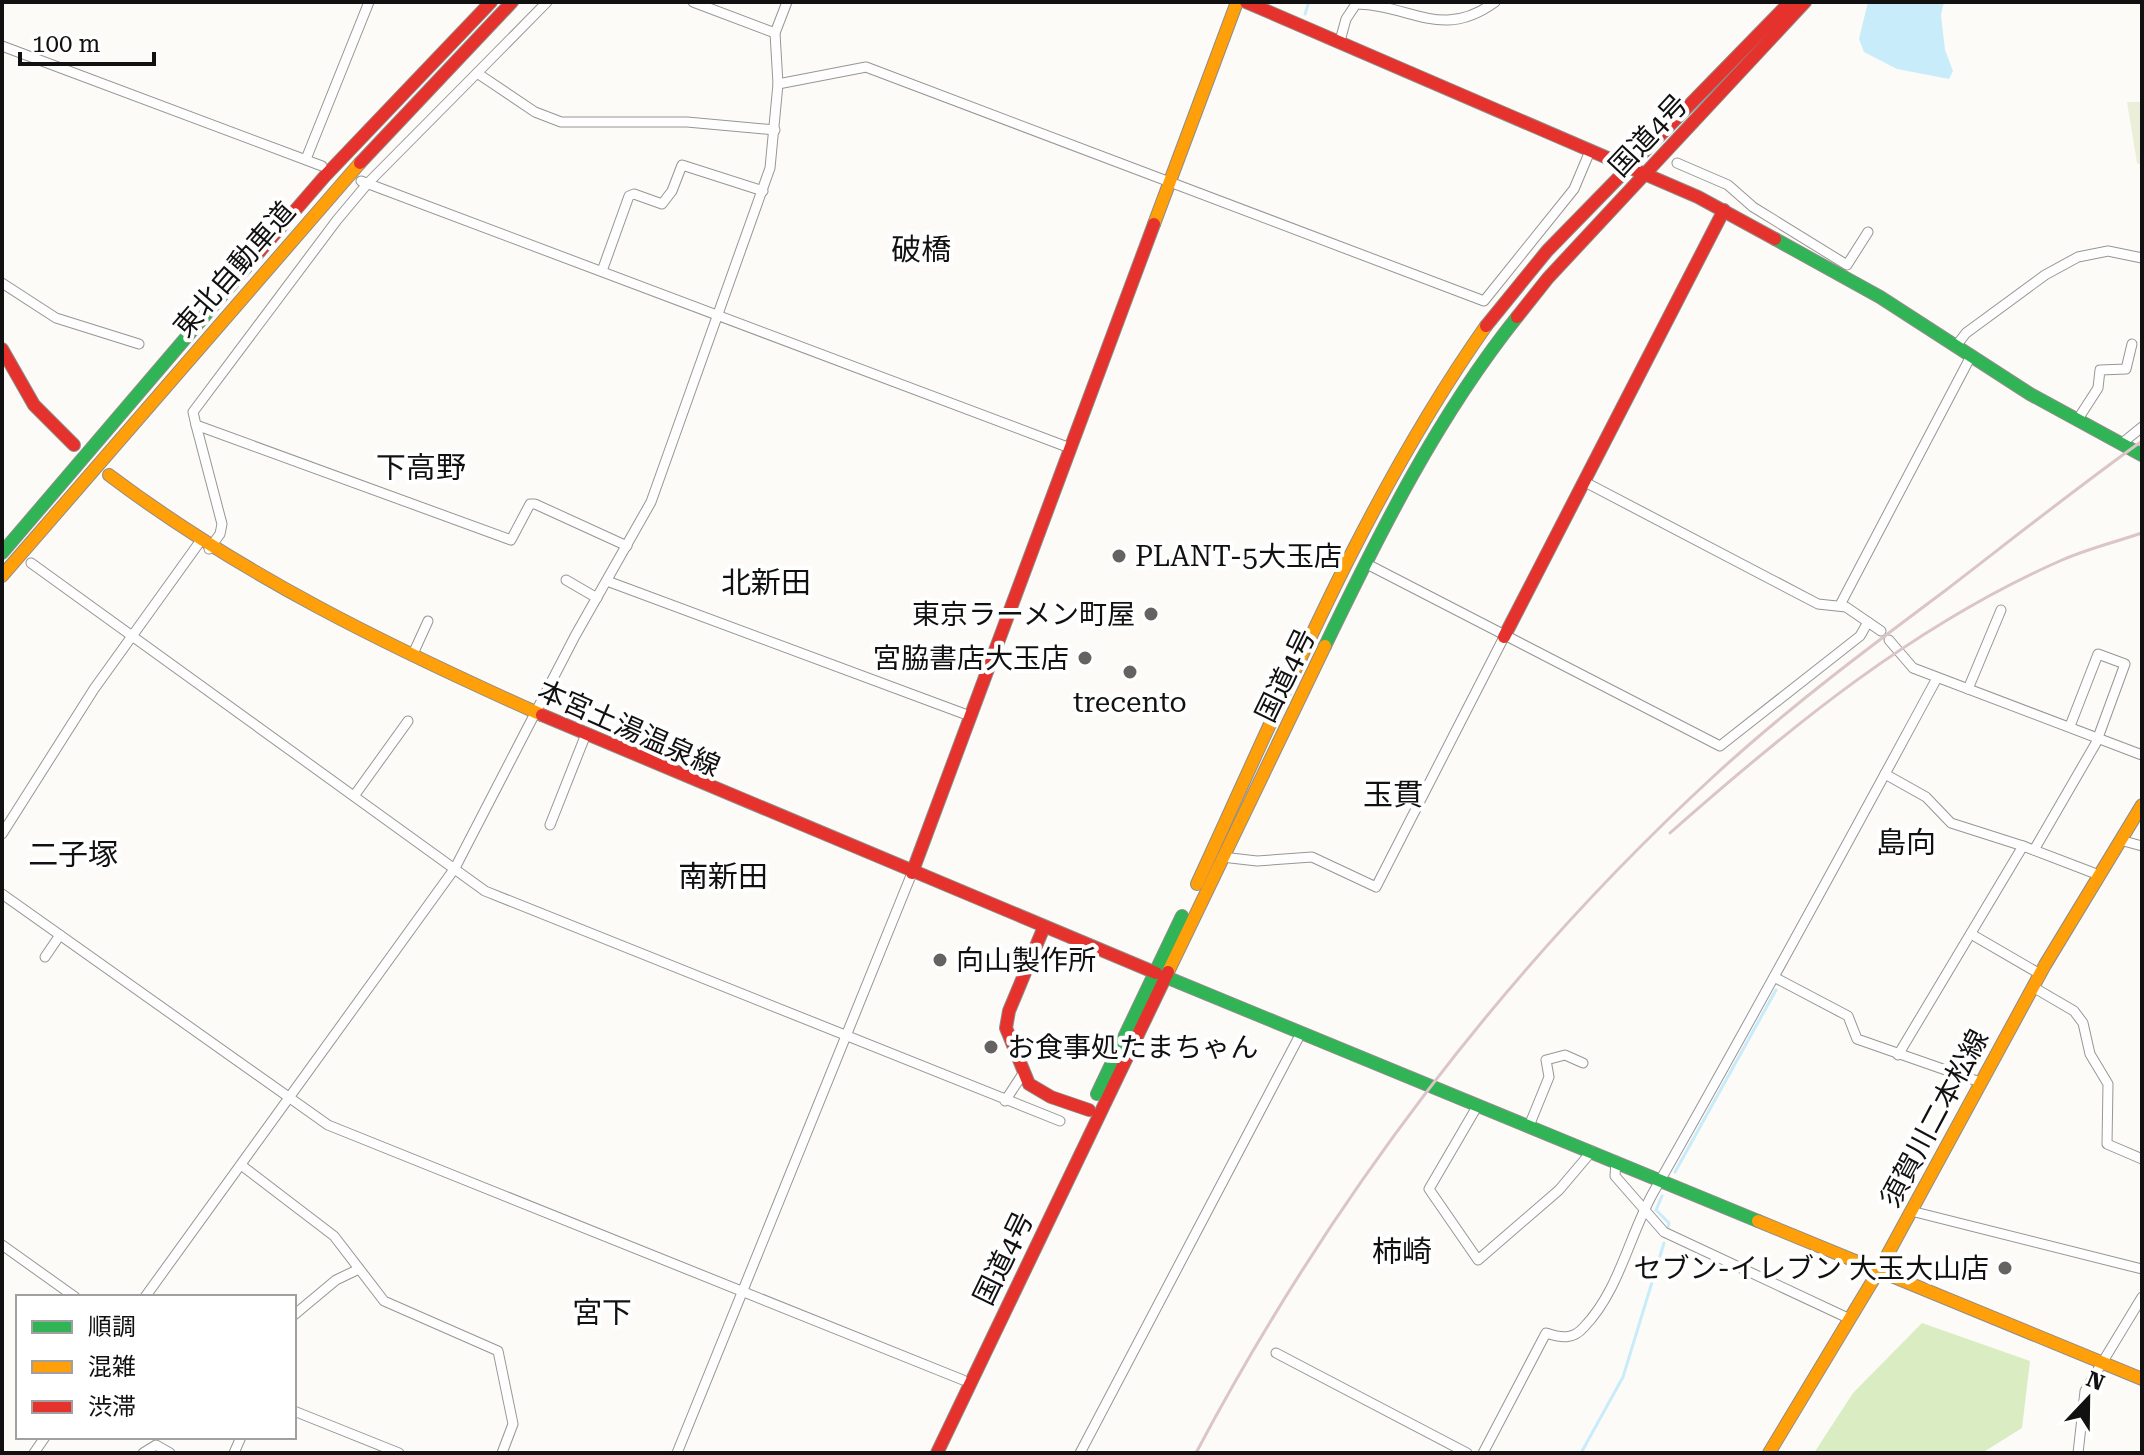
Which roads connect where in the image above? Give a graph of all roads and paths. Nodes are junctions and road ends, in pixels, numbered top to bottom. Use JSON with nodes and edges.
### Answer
{"nodes":[{"id":1,"x":369,"y":2,"type":"edge"},
{"id":2,"x":491,"y":2,"type":"edge"},
{"id":3,"x":512,"y":2,"type":"edge"},
{"id":4,"x":547,"y":2,"type":"edge"},
{"id":5,"x":693,"y":2,"type":"edge"},
{"id":6,"x":787,"y":2,"type":"edge"},
{"id":7,"x":1237,"y":2,"type":"edge"},
{"id":8,"x":1246,"y":2,"type":"edge"},
{"id":9,"x":1495,"y":2,"type":"edge"},
{"id":10,"x":1790,"y":2,"type":"edge"},
{"id":11,"x":1805,"y":2,"type":"edge"},
{"id":12,"x":775,"y":33,"type":"junction"},
{"id":13,"x":1340,"y":41,"type":"junction"},
{"id":14,"x":2,"y":46,"type":"edge"},
{"id":15,"x":477,"y":73,"type":"junction"},
{"id":16,"x":778,"y":84,"type":"junction"},
{"id":17,"x":775,"y":130,"type":"junction"},
{"id":18,"x":1590,"y":151,"type":"junction"},
{"id":19,"x":306,"y":159,"type":"junction"},
{"id":20,"x":1677,"y":163,"type":"dead end"},
{"id":21,"x":322,"y":166,"type":"dead end"},
{"id":22,"x":1630,"y":167,"type":"junction"},
{"id":23,"x":1646,"y":173,"type":"junction"},
{"id":24,"x":365,"y":182,"type":"junction"},
{"id":25,"x":1170,"y":183,"type":"junction"},
{"id":26,"x":763,"y":191,"type":"junction"},
{"id":27,"x":1743,"y":199,"type":"junction"},
{"id":28,"x":1728,"y":212,"type":"junction"},
{"id":29,"x":1868,"y":232,"type":"dead end"},
{"id":30,"x":2142,"y":258,"type":"edge"},
{"id":31,"x":602,"y":271,"type":"junction"},
{"id":32,"x":2,"y":283,"type":"edge"},
{"id":33,"x":720,"y":316,"type":"junction"},
{"id":34,"x":139,"y":344,"type":"dead end"},
{"id":35,"x":2132,"y":344,"type":"dead end"},
{"id":36,"x":1956,"y":346,"type":"junction"},
{"id":37,"x":2,"y":349,"type":"edge"},
{"id":38,"x":1971,"y":356,"type":"junction"},
{"id":39,"x":2078,"y":419,"type":"junction"},
{"id":40,"x":196,"y":425,"type":"junction"},
{"id":41,"x":2142,"y":427,"type":"edge"},
{"id":42,"x":2121,"y":444,"type":"junction"},
{"id":43,"x":74,"y":445,"type":"dead end"},
{"id":44,"x":1070,"y":448,"type":"junction"},
{"id":45,"x":2142,"y":455,"type":"edge"},
{"id":46,"x":109,"y":475,"type":"dead end"},
{"id":47,"x":1583,"y":481,"type":"junction"},
{"id":48,"x":204,"y":546,"type":"junction"},
{"id":49,"x":627,"y":546,"type":"junction"},
{"id":50,"x":2,"y":553,"type":"edge"},
{"id":51,"x":31,"y":563,"type":"dead end"},
{"id":52,"x":1365,"y":563,"type":"junction"},
{"id":53,"x":2,"y":576,"type":"edge"},
{"id":54,"x":566,"y":580,"type":"dead end"},
{"id":55,"x":607,"y":581,"type":"junction"},
{"id":56,"x":597,"y":598,"type":"junction"},
{"id":57,"x":1840,"y":605,"type":"junction"},
{"id":58,"x":2001,"y":610,"type":"dead end"},
{"id":59,"x":428,"y":621,"type":"dead end"},
{"id":60,"x":1868,"y":622,"type":"junction"},
{"id":61,"x":1881,"y":631,"type":"dead end"},
{"id":62,"x":134,"y":637,"type":"junction"},
{"id":63,"x":1504,"y":637,"type":"junction"},
{"id":64,"x":1889,"y":640,"type":"dead end"},
{"id":65,"x":412,"y":656,"type":"junction"},
{"id":66,"x":1937,"y":678,"type":"junction"},
{"id":67,"x":1968,"y":689,"type":"junction"},
{"id":68,"x":537,"y":712,"type":"junction"},
{"id":69,"x":970,"y":716,"type":"junction"},
{"id":70,"x":408,"y":721,"type":"dead end"},
{"id":71,"x":2070,"y":726,"type":"junction"},
{"id":72,"x":586,"y":734,"type":"junction"},
{"id":73,"x":2097,"y":736,"type":"junction"},
{"id":74,"x":2142,"y":755,"type":"edge"},
{"id":75,"x":1885,"y":774,"type":"junction"},
{"id":76,"x":354,"y":796,"type":"junction"},
{"id":77,"x":2142,"y":805,"type":"edge"},
{"id":78,"x":550,"y":825,"type":"dead end"},
{"id":79,"x":2,"y":834,"type":"edge"},
{"id":80,"x":2120,"y":840,"type":"junction"},
{"id":81,"x":2023,"y":846,"type":"junction"},
{"id":82,"x":2142,"y":846,"type":"edge"},
{"id":83,"x":2034,"y":850,"type":"junction"},
{"id":84,"x":1222,"y":857,"type":"junction"},
{"id":85,"x":455,"y":868,"type":"junction"},
{"id":86,"x":912,"y":873,"type":"junction"},
{"id":87,"x":2099,"y":875,"type":"junction"},
{"id":88,"x":2,"y":894,"type":"edge"},
{"id":89,"x":1044,"y":927,"type":"junction"},
{"id":90,"x":1971,"y":934,"type":"junction"},
{"id":91,"x":60,"y":935,"type":"junction"},
{"id":92,"x":45,"y":957,"type":"dead end"},
{"id":93,"x":2040,"y":974,"type":"junction"},
{"id":94,"x":1162,"y":975,"type":"junction"},
{"id":95,"x":1774,"y":977,"type":"junction"},
{"id":96,"x":2033,"y":987,"type":"junction"},
{"id":97,"x":1301,"y":1033,"type":"junction"},
{"id":98,"x":847,"y":1038,"type":"junction"},
{"id":99,"x":1898,"y":1055,"type":"junction"},
{"id":100,"x":1583,"y":1063,"type":"dead end"},
{"id":101,"x":1024,"y":1072,"type":"junction"},
{"id":102,"x":1980,"y":1082,"type":"junction"},
{"id":103,"x":288,"y":1098,"type":"junction"},
{"id":104,"x":1005,"y":1101,"type":"junction"},
{"id":105,"x":1478,"y":1105,"type":"junction"},
{"id":106,"x":1089,"y":1110,"type":"junction"},
{"id":107,"x":1060,"y":1121,"type":"dead end"},
{"id":108,"x":1529,"y":1126,"type":"junction"},
{"id":109,"x":1592,"y":1151,"type":"junction"},
{"id":110,"x":2142,"y":1159,"type":"edge"},
{"id":111,"x":1616,"y":1161,"type":"junction"},
{"id":112,"x":241,"y":1165,"type":"junction"},
{"id":113,"x":1662,"y":1180,"type":"junction"},
{"id":114,"x":1911,"y":1211,"type":"junction"},
{"id":115,"x":1644,"y":1212,"type":"junction"},
{"id":116,"x":2,"y":1245,"type":"edge"},
{"id":117,"x":359,"y":1269,"type":"junction"},
{"id":118,"x":2142,"y":1269,"type":"edge"},
{"id":119,"x":1878,"y":1272,"type":"junction"},
{"id":120,"x":742,"y":1291,"type":"junction"},
{"id":121,"x":72,"y":1295,"type":"edge"},
{"id":122,"x":146,"y":1295,"type":"edge"},
{"id":123,"x":2142,"y":1297,"type":"edge"},
{"id":124,"x":296,"y":1313,"type":"edge"},
{"id":125,"x":1850,"y":1319,"type":"junction"},
{"id":126,"x":1276,"y":1353,"type":"dead end"},
{"id":127,"x":2101,"y":1362,"type":"junction"},
{"id":128,"x":2142,"y":1379,"type":"edge"},
{"id":129,"x":963,"y":1380,"type":"junction"},
{"id":130,"x":296,"y":1412,"type":"edge"},
{"id":131,"x":36,"y":1450,"type":"edge"},
{"id":132,"x":48,"y":1453,"type":"edge"},
{"id":133,"x":143,"y":1453,"type":"edge"},
{"id":134,"x":170,"y":1453,"type":"edge"},
{"id":135,"x":399,"y":1453,"type":"edge"},
{"id":136,"x":502,"y":1453,"type":"edge"},
{"id":137,"x":677,"y":1453,"type":"edge"},
{"id":138,"x":927,"y":1453,"type":"edge"},
{"id":139,"x":937,"y":1453,"type":"edge"},
{"id":140,"x":1080,"y":1453,"type":"edge"},
{"id":141,"x":1467,"y":1453,"type":"edge"},
{"id":142,"x":1483,"y":1453,"type":"edge"},
{"id":143,"x":1769,"y":1453,"type":"edge"},
{"id":144,"x":2078,"y":1453,"type":"edge"}],
"edges":[{"from":1,"to":19,"type":"street"},
{"from":2,"to":50,"type":"main road","name":"東北自動車道"},
{"from":3,"to":53,"type":"main road","name":"東北自動車道"},
{"from":4,"to":15,"type":"street"},
{"from":5,"to":12,"type":"street"},
{"from":6,"to":12,"type":"street"},
{"from":7,"to":25,"type":"main road"},
{"from":8,"to":13,"type":"main road"},
{"from":9,"to":13,"type":"street"},
{"from":10,"to":22,"type":"main road","name":"国道4号"},
{"from":11,"to":23,"type":"main road","name":"国道4号"},
{"from":12,"to":16,"type":"street"},
{"from":13,"to":18,"type":"main road"},
{"from":14,"to":19,"type":"street"},
{"from":15,"to":17,"type":"street"},
{"from":15,"to":24,"type":"street"},
{"from":16,"to":17,"type":"street"},
{"from":16,"to":25,"type":"street"},
{"from":17,"to":26,"type":"street"},
{"from":18,"to":22,"type":"main road"},
{"from":18,"to":25,"type":"street"},
{"from":19,"to":21,"type":"street"},
{"from":20,"to":27,"type":"street"},
{"from":22,"to":23,"type":"main road"},
{"from":22,"to":94,"type":"main road","name":"国道4号"},
{"from":23,"to":28,"type":"main road"},
{"from":23,"to":52,"type":"main road","name":"国道4号"},
{"from":24,"to":31,"type":"street"},
{"from":24,"to":40,"type":"street"},
{"from":25,"to":44,"type":"main road"},
{"from":26,"to":31,"type":"street"},
{"from":26,"to":33,"type":"street"},
{"from":27,"to":28,"type":"street"},
{"from":27,"to":29,"type":"street"},
{"from":28,"to":36,"type":"main road"},
{"from":28,"to":47,"type":"main road"},
{"from":30,"to":36,"type":"street"},
{"from":31,"to":33,"type":"street"},
{"from":32,"to":34,"type":"street"},
{"from":33,"to":44,"type":"street"},
{"from":33,"to":49,"type":"street"},
{"from":35,"to":39,"type":"street"},
{"from":36,"to":38,"type":"main road"},
{"from":37,"to":43,"type":"main road"},
{"from":38,"to":39,"type":"main road"},
{"from":38,"to":57,"type":"street"},
{"from":39,"to":42,"type":"main road"},
{"from":40,"to":48,"type":"street"},
{"from":40,"to":49,"type":"street"},
{"from":41,"to":42,"type":"street"},
{"from":42,"to":45,"type":"main road"},
{"from":44,"to":69,"type":"main road"},
{"from":46,"to":48,"type":"main road","name":"本宮土湯温泉線"},
{"from":47,"to":57,"type":"street"},
{"from":47,"to":63,"type":"main road"},
{"from":48,"to":62,"type":"street"},
{"from":48,"to":65,"type":"main road","name":"本宮土湯温泉線"},
{"from":49,"to":55,"type":"street"},
{"from":51,"to":62,"type":"street"},
{"from":52,"to":63,"type":"street"},
{"from":52,"to":84,"type":"main road","name":"国道4号"},
{"from":54,"to":56,"type":"street"},
{"from":55,"to":56,"type":"street"},
{"from":55,"to":69,"type":"street"},
{"from":56,"to":68,"type":"street"},
{"from":57,"to":60,"type":"street"},
{"from":58,"to":67,"type":"street"},
{"from":59,"to":65,"type":"street"},
{"from":60,"to":61,"type":"street"},
{"from":60,"to":63,"type":"street"},
{"from":62,"to":76,"type":"street"},
{"from":62,"to":79,"type":"street"},
{"from":63,"to":84,"type":"street"},
{"from":64,"to":66,"type":"street"},
{"from":65,"to":68,"type":"main road","name":"本宮土湯温泉線"},
{"from":66,"to":67,"type":"street"},
{"from":66,"to":75,"type":"street"},
{"from":67,"to":71,"type":"street"},
{"from":68,"to":72,"type":"main road","name":"本宮土湯温泉線"},
{"from":68,"to":85,"type":"street"},
{"from":69,"to":86,"type":"main road"},
{"from":70,"to":76,"type":"street"},
{"from":71,"to":73,"type":"street"},
{"from":71,"to":73,"type":"street"},
{"from":72,"to":78,"type":"street"},
{"from":72,"to":86,"type":"main road","name":"本宮土湯温泉線"},
{"from":73,"to":74,"type":"street"},
{"from":73,"to":83,"type":"street"},
{"from":75,"to":81,"type":"street"},
{"from":75,"to":95,"type":"street"},
{"from":76,"to":85,"type":"street"},
{"from":77,"to":80,"type":"main road","name":"須賀川二本松線"},
{"from":80,"to":82,"type":"street"},
{"from":80,"to":87,"type":"main road","name":"須賀川二本松線"},
{"from":81,"to":83,"type":"street"},
{"from":81,"to":90,"type":"street"},
{"from":83,"to":87,"type":"street"},
{"from":84,"to":94,"type":"main road","name":"国道4号"},
{"from":85,"to":98,"type":"street"},
{"from":85,"to":103,"type":"street"},
{"from":86,"to":89,"type":"main road","name":"本宮土湯温泉線"},
{"from":86,"to":98,"type":"street"},
{"from":87,"to":93,"type":"main road","name":"須賀川二本松線"},
{"from":88,"to":91,"type":"street"},
{"from":89,"to":94,"type":"main road","name":"本宮土湯温泉線"},
{"from":89,"to":101,"type":"main road"},
{"from":90,"to":93,"type":"street"},
{"from":90,"to":99,"type":"street"},
{"from":91,"to":92,"type":"street"},
{"from":91,"to":103,"type":"street"},
{"from":93,"to":96,"type":"main road","name":"須賀川二本松線"},
{"from":94,"to":97,"type":"main road","name":"本宮土湯温泉線"},
{"from":94,"to":106,"type":"main road","name":"国道4号"},
{"from":94,"to":139,"type":"main road","name":"国道4号"},
{"from":95,"to":99,"type":"street"},
{"from":95,"to":113,"type":"street"},
{"from":96,"to":102,"type":"main road","name":"須賀川二本松線"},
{"from":96,"to":110,"type":"street"},
{"from":97,"to":105,"type":"main road","name":"本宮土湯温泉線"},
{"from":97,"to":140,"type":"street"},
{"from":98,"to":104,"type":"street"},
{"from":98,"to":120,"type":"street"},
{"from":99,"to":102,"type":"street"},
{"from":100,"to":108,"type":"street"},
{"from":101,"to":104,"type":"street"},
{"from":101,"to":106,"type":"main road"},
{"from":102,"to":114,"type":"main road","name":"須賀川二本松線"},
{"from":103,"to":112,"type":"street"},
{"from":103,"to":120,"type":"street"},
{"from":104,"to":107,"type":"street"},
{"from":105,"to":108,"type":"main road","name":"本宮土湯温泉線"},
{"from":105,"to":109,"type":"street"},
{"from":106,"to":129,"type":"main road","name":"国道4号"},
{"from":108,"to":109,"type":"main road","name":"本宮土湯温泉線"},
{"from":109,"to":111,"type":"main road","name":"本宮土湯温泉線"},
{"from":111,"to":113,"type":"main road","name":"本宮土湯温泉線"},
{"from":111,"to":115,"type":"street"},
{"from":112,"to":117,"type":"street"},
{"from":112,"to":122,"type":"street"},
{"from":113,"to":115,"type":"street"},
{"from":113,"to":119,"type":"main road","name":"本宮土湯温泉線"},
{"from":114,"to":118,"type":"street"},
{"from":114,"to":119,"type":"main road","name":"須賀川二本松線"},
{"from":115,"to":125,"type":"street"},
{"from":115,"to":142,"type":"street"},
{"from":116,"to":121,"type":"street"},
{"from":117,"to":124,"type":"street"},
{"from":117,"to":136,"type":"street"},
{"from":119,"to":125,"type":"main road","name":"須賀川二本松線"},
{"from":119,"to":127,"type":"main road","name":"本宮土湯温泉線"},
{"from":120,"to":129,"type":"street"},
{"from":120,"to":137,"type":"street"},
{"from":123,"to":127,"type":"street"},
{"from":125,"to":143,"type":"main road","name":"須賀川二本松線"},
{"from":126,"to":141,"type":"street"},
{"from":127,"to":128,"type":"main road","name":"本宮土湯温泉線"},
{"from":127,"to":144,"type":"street"},
{"from":129,"to":138,"type":"main road","name":"国道4号"},
{"from":130,"to":135,"type":"street"},
{"from":131,"to":132,"type":"street"},
{"from":133,"to":134,"type":"street"}]}
